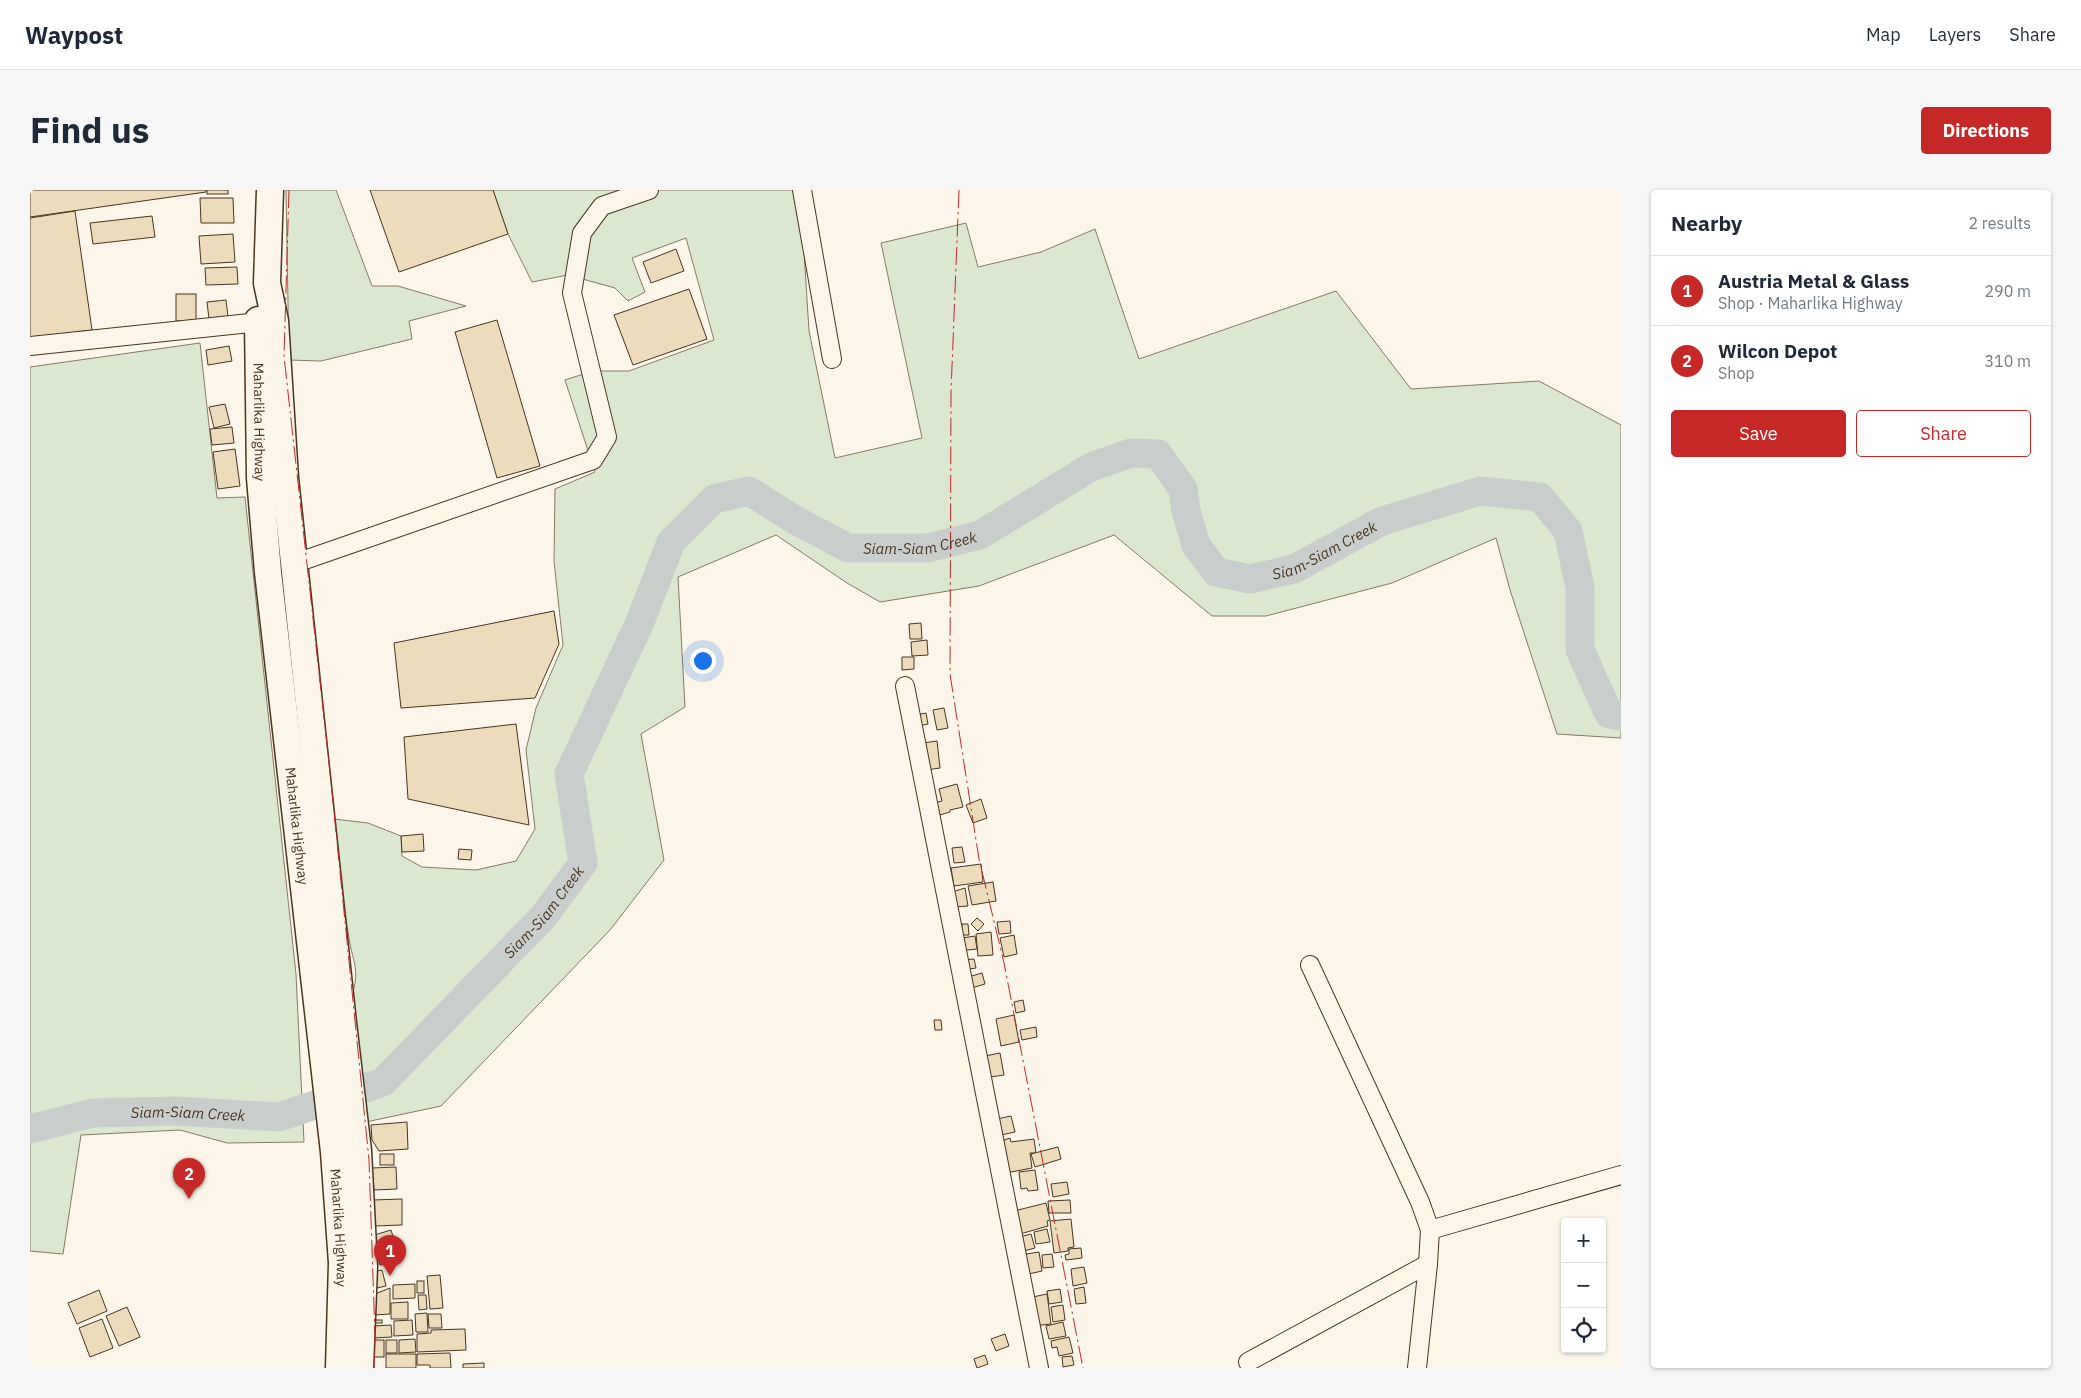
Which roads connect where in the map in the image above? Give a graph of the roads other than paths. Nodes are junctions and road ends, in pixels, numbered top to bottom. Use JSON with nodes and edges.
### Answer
{"nodes":[{"id":1,"x":270,"y":190,"type":"edge"},
{"id":2,"x":649,"y":190,"type":"edge"},
{"id":3,"x":802,"y":190,"type":"edge"},
{"id":4,"x":266,"y":321,"type":"junction"},
{"id":5,"x":30,"y":346,"type":"edge"},
{"id":6,"x":832,"y":359,"type":"dead end"},
{"id":7,"x":294,"y":564,"type":"junction"},
{"id":8,"x":904,"y":686,"type":"dead end"},
{"id":9,"x":1310,"y":965,"type":"dead end"},
{"id":10,"x":332,"y":1023,"type":"junction"},
{"id":11,"x":346,"y":1151,"type":"junction"},
{"id":12,"x":1621,"y":1175,"type":"edge"},
{"id":13,"x":1430,"y":1230,"type":"junction"},
{"id":14,"x":1428,"y":1264,"type":"junction"},
{"id":15,"x":1248,"y":1362,"type":"dead end"},
{"id":16,"x":339,"y":1368,"type":"edge"},
{"id":17,"x":360,"y":1368,"type":"edge"},
{"id":18,"x":1039,"y":1368,"type":"edge"},
{"id":19,"x":1417,"y":1368,"type":"edge"}],
"edges":[{"from":1,"to":4,"type":"highway","name":"Maharlika Highway"},
{"from":2,"to":7,"type":"street"},
{"from":3,"to":6,"type":"street"},
{"from":4,"to":5,"type":"street"},
{"from":4,"to":7,"type":"highway","name":"Maharlika Highway"},
{"from":4,"to":10,"type":"highway","name":"Maharlika Highway"},
{"from":7,"to":10,"type":"highway","name":"Maharlika Highway"},
{"from":8,"to":18,"type":"street"},
{"from":9,"to":13,"type":"street"},
{"from":10,"to":11,"type":"highway","name":"Maharlika Highway"},
{"from":11,"to":16,"type":"highway","name":"Maharlika Highway"},
{"from":11,"to":17,"type":"highway","name":"Maharlika Highway"},
{"from":12,"to":13,"type":"street"},
{"from":13,"to":14,"type":"street"},
{"from":14,"to":15,"type":"street"},
{"from":14,"to":19,"type":"street"}]}
